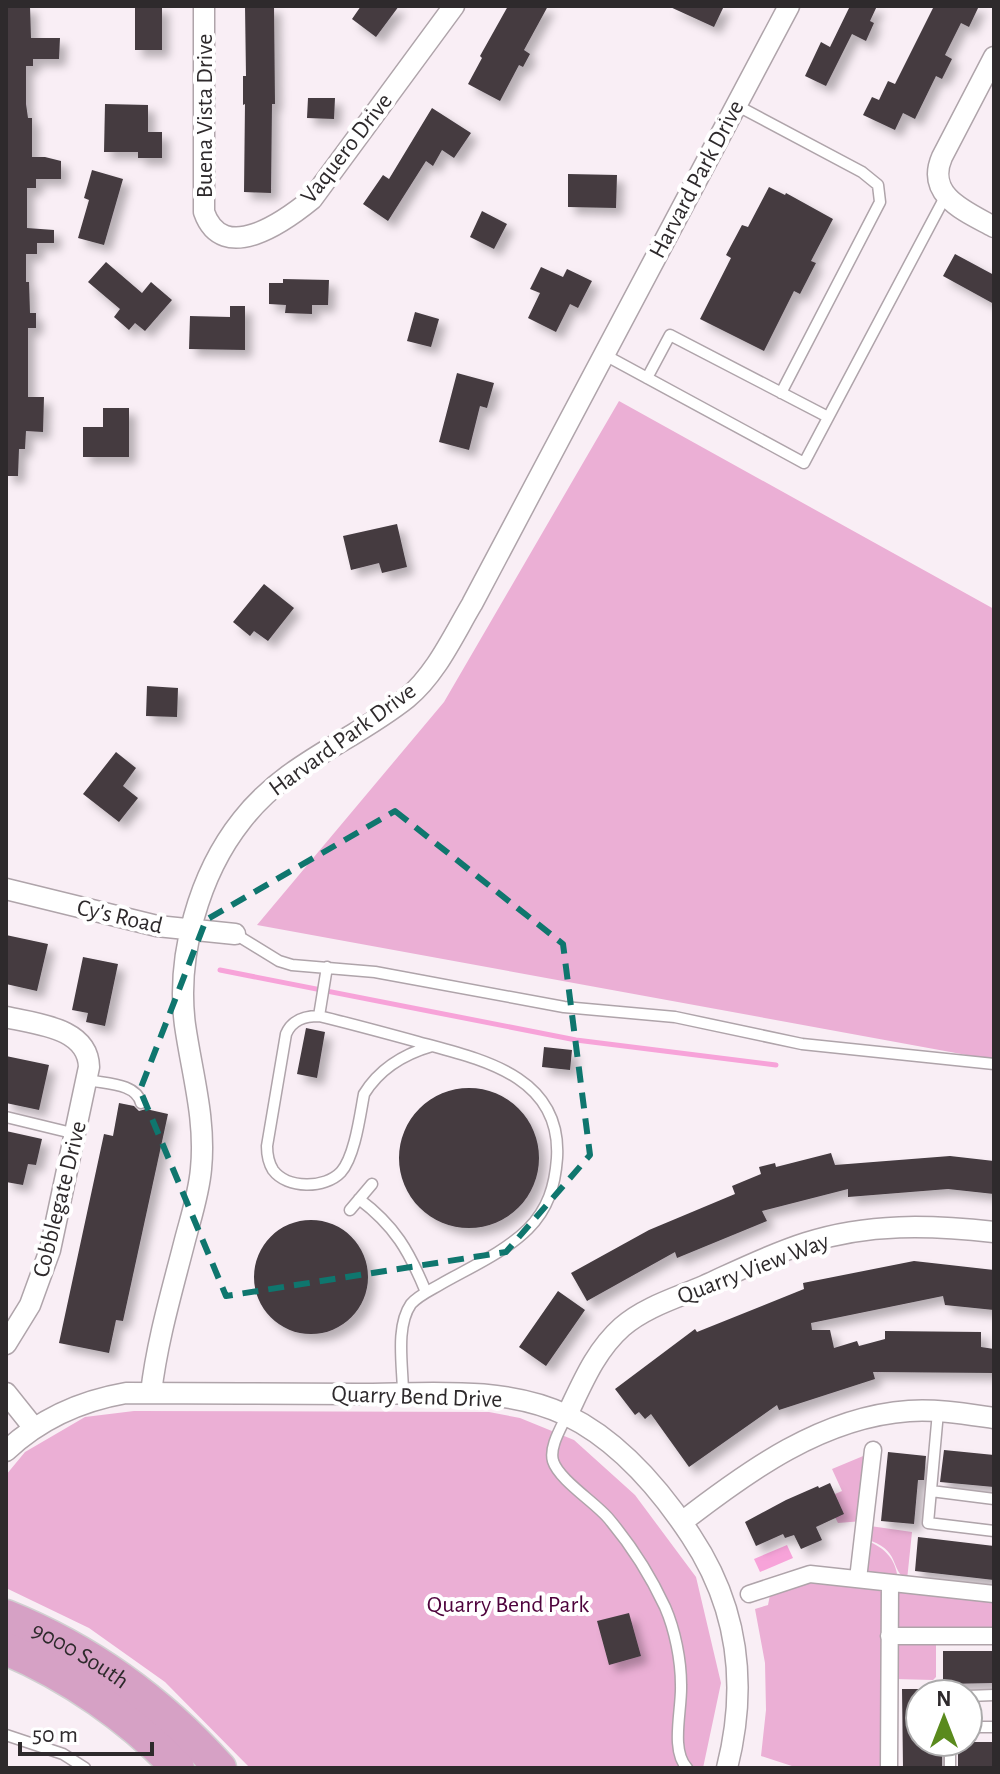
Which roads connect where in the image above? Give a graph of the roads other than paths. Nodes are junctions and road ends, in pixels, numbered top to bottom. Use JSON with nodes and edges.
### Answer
{"nodes":[{"id":1,"x":204,"y":6,"type":"edge"},
{"id":2,"x":454,"y":6,"type":"edge"},
{"id":3,"x":789,"y":6,"type":"edge"},
{"id":4,"x":994,"y":57,"type":"edge"},
{"id":5,"x":736,"y":105,"type":"junction"},
{"id":6,"x":945,"y":197,"type":"junction"},
{"id":7,"x":209,"y":225,"type":"joint"},
{"id":8,"x":994,"y":227,"type":"edge"},
{"id":9,"x":603,"y":354,"type":"junction"},
{"id":10,"x":647,"y":378,"type":"junction"},
{"id":11,"x":781,"y":393,"type":"junction"},
{"id":12,"x":828,"y":417,"type":"junction"},
{"id":13,"x":6,"y":889,"type":"edge"},
{"id":14,"x":192,"y":930,"type":"junction"},
{"id":15,"x":235,"y":934,"type":"joint"},
{"id":16,"x":327,"y":967,"type":"junction"},
{"id":17,"x":319,"y":1016,"type":"junction"},
{"id":18,"x":6,"y":1017,"type":"edge"},
{"id":19,"x":432,"y":1046,"type":"junction"},
{"id":20,"x":994,"y":1064,"type":"edge"},
{"id":21,"x":88,"y":1080,"type":"junction"},
{"id":22,"x":141,"y":1103,"type":"dead end"},
{"id":23,"x":6,"y":1117,"type":"edge"},
{"id":24,"x":76,"y":1134,"type":"junction"},
{"id":25,"x":372,"y":1184,"type":"dead end"},
{"id":26,"x":359,"y":1199,"type":"junction"},
{"id":27,"x":350,"y":1210,"type":"dead end"},
{"id":28,"x":994,"y":1232,"type":"edge"},
{"id":29,"x":426,"y":1292,"type":"junction"},
{"id":30,"x":6,"y":1344,"type":"edge"},
{"id":31,"x":6,"y":1393,"type":"edge"},
{"id":32,"x":151,"y":1393,"type":"junction"},
{"id":33,"x":403,"y":1394,"type":"junction"},
{"id":34,"x":938,"y":1412,"type":"junction"},
{"id":35,"x":567,"y":1415,"type":"junction"},
{"id":36,"x":994,"y":1418,"type":"edge"},
{"id":37,"x":34,"y":1428,"type":"junction"},
{"id":38,"x":8,"y":1444,"type":"edge"},
{"id":39,"x":873,"y":1450,"type":"dead end"},
{"id":40,"x":931,"y":1491,"type":"junction"},
{"id":41,"x":994,"y":1499,"type":"edge"},
{"id":42,"x":682,"y":1522,"type":"junction"},
{"id":43,"x":994,"y":1531,"type":"edge"},
{"id":44,"x":858,"y":1579,"type":"junction"},
{"id":45,"x":890,"y":1583,"type":"junction"},
{"id":46,"x":749,"y":1594,"type":"dead end"},
{"id":47,"x":994,"y":1594,"type":"edge"},
{"id":48,"x":6,"y":1616,"type":"edge"},
{"id":49,"x":889,"y":1636,"type":"junction"},
{"id":50,"x":994,"y":1636,"type":"edge"},
{"id":51,"x":6,"y":1649,"type":"edge"},
{"id":52,"x":6,"y":1735,"type":"edge"},
{"id":53,"x":85,"y":1768,"type":"edge"},
{"id":54,"x":178,"y":1768,"type":"edge"},
{"id":55,"x":220,"y":1768,"type":"edge"},
{"id":56,"x":687,"y":1768,"type":"edge"},
{"id":57,"x":727,"y":1768,"type":"edge"},
{"id":58,"x":889,"y":1768,"type":"edge"}],
"edges":[{"from":1,"to":7,"type":"street","name":"Buena Vista Drive"},
{"from":2,"to":7,"type":"street","name":"Vaquero Drive"},
{"from":3,"to":5,"type":"street","name":"Harvard Park Drive"},
{"from":4,"to":6,"type":"street"},
{"from":5,"to":9,"type":"street","name":"Harvard Park Drive"},
{"from":5,"to":11,"type":"lane"},
{"from":6,"to":8,"type":"street"},
{"from":6,"to":12,"type":"lane"},
{"from":9,"to":10,"type":"lane"},
{"from":9,"to":14,"type":"street","name":"Harvard Park Drive"},
{"from":10,"to":11,"type":"lane"},
{"from":10,"to":12,"type":"lane"},
{"from":11,"to":12,"type":"lane"},
{"from":13,"to":14,"type":"street","name":"Cy's Road"},
{"from":14,"to":15,"type":"street","name":"Cy's Road"},
{"from":14,"to":32,"type":"street","name":"Harvard Park Drive"},
{"from":15,"to":16,"type":"lane"},
{"from":16,"to":17,"type":"lane"},
{"from":16,"to":20,"type":"lane"},
{"from":17,"to":19,"type":"lane"},
{"from":17,"to":19,"type":"lane"},
{"from":18,"to":21,"type":"street","name":"Cobblegate Drive"},
{"from":19,"to":29,"type":"lane"},
{"from":21,"to":22,"type":"lane"},
{"from":21,"to":24,"type":"street","name":"Cobblegate Drive"},
{"from":23,"to":24,"type":"lane"},
{"from":24,"to":30,"type":"street","name":"Cobblegate Drive"},
{"from":25,"to":26,"type":"lane"},
{"from":26,"to":27,"type":"lane"},
{"from":26,"to":29,"type":"lane"},
{"from":28,"to":35,"type":"street","name":"Quarry View Way"},
{"from":29,"to":33,"type":"lane"},
{"from":31,"to":37,"type":"street"},
{"from":32,"to":33,"type":"street","name":"Quarry Bend Drive"},
{"from":32,"to":37,"type":"street","name":"Quarry Bend Drive"},
{"from":33,"to":35,"type":"street","name":"Quarry Bend Drive"},
{"from":34,"to":36,"type":"street"},
{"from":34,"to":40,"type":"lane"},
{"from":34,"to":42,"type":"street"},
{"from":35,"to":42,"type":"street","name":"Quarry Bend Drive"},
{"from":35,"to":56,"type":"lane"},
{"from":37,"to":38,"type":"street","name":"Quarry Bend Drive"},
{"from":39,"to":44,"type":"street"},
{"from":40,"to":41,"type":"lane"},
{"from":40,"to":43,"type":"lane"},
{"from":42,"to":57,"type":"street","name":"Quarry Bend Drive"},
{"from":44,"to":45,"type":"street"},
{"from":44,"to":46,"type":"street"},
{"from":45,"to":47,"type":"street"},
{"from":45,"to":49,"type":"street"},
{"from":48,"to":55,"type":"main road","name":"9000 South"},
{"from":49,"to":50,"type":"street"},
{"from":49,"to":58,"type":"street"},
{"from":51,"to":54,"type":"main road","name":"9000 South"},
{"from":52,"to":53,"type":"lane"}]}
